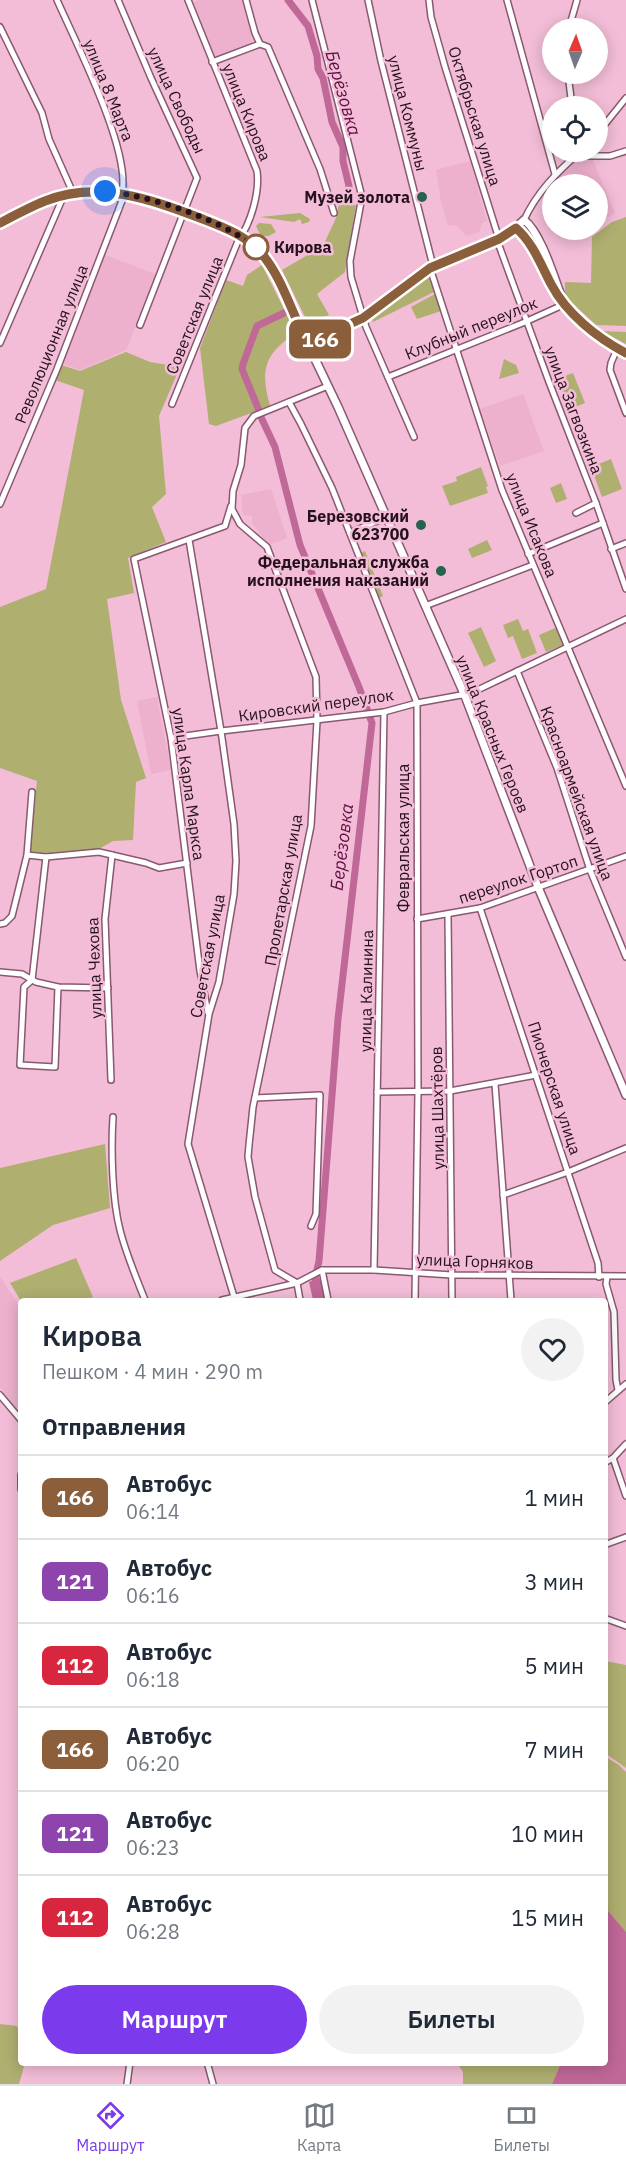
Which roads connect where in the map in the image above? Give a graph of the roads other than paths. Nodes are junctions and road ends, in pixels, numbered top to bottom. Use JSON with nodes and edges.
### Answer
{"nodes":[{"id":1,"x":57,"y":0,"type":"edge"},
{"id":2,"x":118,"y":0,"type":"edge"},
{"id":3,"x":188,"y":0,"type":"edge"},
{"id":4,"x":246,"y":0,"type":"edge"},
{"id":5,"x":312,"y":0,"type":"edge"},
{"id":6,"x":368,"y":0,"type":"edge"},
{"id":7,"x":429,"y":0,"type":"edge"},
{"id":8,"x":507,"y":0,"type":"edge"},
{"id":9,"x":577,"y":0,"type":"edge"},
{"id":10,"x":572,"y":18,"type":"edge"},
{"id":11,"x":0,"y":27,"type":"edge"},
{"id":12,"x":260,"y":44,"type":"junction"},
{"id":13,"x":212,"y":62,"type":"junction"},
{"id":14,"x":626,"y":98,"type":"edge"},
{"id":15,"x":608,"y":120,"type":"edge"},
{"id":16,"x":626,"y":151,"type":"edge"},
{"id":17,"x":608,"y":156,"type":"edge"},
{"id":18,"x":569,"y":162,"type":"edge"},
{"id":19,"x":555,"y":174,"type":"joint"},
{"id":20,"x":542,"y":191,"type":"edge"},
{"id":21,"x":73,"y":193,"type":"junction"},
{"id":22,"x":124,"y":193,"type":"junction"},
{"id":23,"x":64,"y":195,"type":"junction"},
{"id":24,"x":185,"y":212,"type":"junction"},
{"id":25,"x":334,"y":213,"type":"dead end"},
{"id":26,"x":524,"y":220,"type":"junction"},
{"id":27,"x":0,"y":223,"type":"edge"},
{"id":28,"x":516,"y":228,"type":"junction"},
{"id":29,"x":242,"y":236,"type":"junction"},
{"id":30,"x":498,"y":240,"type":"junction"},
{"id":31,"x":432,"y":267,"type":"junction"},
{"id":32,"x":548,"y":269,"type":"junction"},
{"id":33,"x":564,"y":302,"type":"junction"},
{"id":34,"x":363,"y":318,"type":"junction"},
{"id":35,"x":527,"y":321,"type":"junction"},
{"id":36,"x":140,"y":326,"type":"dead end"},
{"id":37,"x":0,"y":342,"type":"edge"},
{"id":38,"x":308,"y":343,"type":"junction"},
{"id":39,"x":455,"y":348,"type":"junction"},
{"id":40,"x":617,"y":349,"type":"junction"},
{"id":41,"x":626,"y":353,"type":"edge"},
{"id":42,"x":388,"y":377,"type":"junction"},
{"id":43,"x":328,"y":386,"type":"junction"},
{"id":44,"x":172,"y":404,"type":"dead end"},
{"id":45,"x":286,"y":404,"type":"junction"},
{"id":46,"x":626,"y":412,"type":"edge"},
{"id":47,"x":414,"y":437,"type":"dead end"},
{"id":48,"x":596,"y":503,"type":"junction"},
{"id":49,"x":0,"y":504,"type":"edge"},
{"id":50,"x":232,"y":504,"type":"junction"},
{"id":51,"x":576,"y":513,"type":"dead end"},
{"id":52,"x":386,"y":517,"type":"junction"},
{"id":53,"x":603,"y":523,"type":"junction"},
{"id":54,"x":350,"y":533,"type":"junction"},
{"id":55,"x":189,"y":540,"type":"junction"},
{"id":56,"x":626,"y":543,"type":"edge"},
{"id":57,"x":611,"y":549,"type":"junction"},
{"id":58,"x":528,"y":554,"type":"junction"},
{"id":59,"x":533,"y":565,"type":"junction"},
{"id":60,"x":626,"y":589,"type":"edge"},
{"id":61,"x":425,"y":606,"type":"junction"},
{"id":62,"x":626,"y":619,"type":"edge"},
{"id":63,"x":568,"y":646,"type":"junction"},
{"id":64,"x":517,"y":671,"type":"junction"},
{"id":65,"x":465,"y":696,"type":"junction"},
{"id":66,"x":417,"y":703,"type":"junction"},
{"id":67,"x":384,"y":712,"type":"junction"},
{"id":68,"x":317,"y":721,"type":"junction"},
{"id":69,"x":221,"y":731,"type":"junction"},
{"id":70,"x":171,"y":738,"type":"junction"},
{"id":71,"x":626,"y":786,"type":"edge"},
{"id":72,"x":32,"y":792,"type":"dead end"},
{"id":73,"x":27,"y":855,"type":"junction"},
{"id":74,"x":112,"y":855,"type":"junction"},
{"id":75,"x":626,"y":856,"type":"edge"},
{"id":76,"x":46,"y":857,"type":"junction"},
{"id":77,"x":187,"y":863,"type":"junction"},
{"id":78,"x":590,"y":870,"type":"junction"},
{"id":79,"x":537,"y":887,"type":"junction"},
{"id":80,"x":480,"y":908,"type":"junction"},
{"id":81,"x":448,"y":915,"type":"junction"},
{"id":82,"x":417,"y":919,"type":"junction"},
{"id":83,"x":0,"y":924,"type":"edge"},
{"id":84,"x":626,"y":957,"type":"edge"},
{"id":85,"x":0,"y":972,"type":"edge"},
{"id":86,"x":32,"y":980,"type":"junction"},
{"id":87,"x":58,"y":987,"type":"junction"},
{"id":88,"x":108,"y":988,"type":"junction"},
{"id":89,"x":209,"y":1014,"type":"junction"},
{"id":90,"x":536,"y":1075,"type":"junction"},
{"id":91,"x":111,"y":1080,"type":"dead end"},
{"id":92,"x":495,"y":1084,"type":"junction"},
{"id":93,"x":450,"y":1091,"type":"junction"},
{"id":94,"x":377,"y":1092,"type":"junction"},
{"id":95,"x":418,"y":1092,"type":"junction"},
{"id":96,"x":626,"y":1095,"type":"edge"},
{"id":97,"x":255,"y":1098,"type":"junction"},
{"id":98,"x":113,"y":1117,"type":"dead end"},
{"id":99,"x":626,"y":1148,"type":"edge"},
{"id":100,"x":568,"y":1172,"type":"junction"},
{"id":101,"x":503,"y":1196,"type":"junction"},
{"id":102,"x":311,"y":1226,"type":"dead end"},
{"id":103,"x":322,"y":1270,"type":"junction"},
{"id":104,"x":374,"y":1270,"type":"junction"},
{"id":105,"x":415,"y":1272,"type":"junction"},
{"id":106,"x":452,"y":1275,"type":"junction"},
{"id":107,"x":508,"y":1276,"type":"junction"},
{"id":108,"x":626,"y":1276,"type":"edge"},
{"id":109,"x":598,"y":1277,"type":"junction"},
{"id":110,"x":607,"y":1277,"type":"junction"},
{"id":111,"x":297,"y":1282,"type":"junction"},
{"id":112,"x":145,"y":1298,"type":"edge"},
{"id":113,"x":234,"y":1298,"type":"edge"},
{"id":114,"x":238,"y":1298,"type":"edge"},
{"id":115,"x":300,"y":1298,"type":"edge"},
{"id":116,"x":328,"y":1298,"type":"edge"},
{"id":117,"x":415,"y":1298,"type":"edge"},
{"id":118,"x":452,"y":1298,"type":"edge"},
{"id":119,"x":511,"y":1298,"type":"edge"},
{"id":120,"x":626,"y":1384,"type":"edge"},
{"id":121,"x":618,"y":1390,"type":"junction"},
{"id":122,"x":0,"y":1395,"type":"edge"},
{"id":123,"x":608,"y":1399,"type":"edge"},
{"id":124,"x":18,"y":1416,"type":"edge"},
{"id":125,"x":626,"y":1444,"type":"edge"},
{"id":126,"x":613,"y":1458,"type":"junction"},
{"id":127,"x":608,"y":1461,"type":"edge"},
{"id":128,"x":626,"y":1496,"type":"edge"},
{"id":129,"x":626,"y":1537,"type":"edge"},
{"id":130,"x":608,"y":1544,"type":"edge"},
{"id":131,"x":608,"y":1619,"type":"edge"},
{"id":132,"x":626,"y":1626,"type":"edge"},
{"id":133,"x":129,"y":2066,"type":"edge"},
{"id":134,"x":208,"y":2066,"type":"edge"},
{"id":135,"x":127,"y":2084,"type":"edge"},
{"id":136,"x":213,"y":2084,"type":"edge"}],
"edges":[{"from":1,"to":22,"type":"street","name":"улица 8 Марта"},
{"from":2,"to":24,"type":"street","name":"улица Свободы"},
{"from":3,"to":13,"type":"street","name":"улица Кирова"},
{"from":4,"to":12,"type":"street"},
{"from":5,"to":34,"type":"street"},
{"from":6,"to":31,"type":"street","name":"улица Коммуны"},
{"from":7,"to":30,"type":"street","name":"Октябрьская улица"},
{"from":8,"to":19,"type":"street"},
{"from":9,"to":10,"type":"street"},
{"from":11,"to":21,"type":"street"},
{"from":12,"to":13,"type":"street"},
{"from":12,"to":25,"type":"street"},
{"from":13,"to":29,"type":"street","name":"улица Кирова"},
{"from":14,"to":15,"type":"street"},
{"from":16,"to":17,"type":"street"},
{"from":18,"to":19,"type":"street"},
{"from":20,"to":26,"type":"street"},
{"from":21,"to":22,"type":"main road"},
{"from":21,"to":23,"type":"main road"},
{"from":22,"to":24,"type":"main road"},
{"from":22,"to":49,"type":"street","name":"Революционная улица"},
{"from":23,"to":27,"type":"main road"},
{"from":23,"to":37,"type":"street"},
{"from":24,"to":29,"type":"main road"},
{"from":24,"to":36,"type":"street"},
{"from":26,"to":28,"type":"main road"},
{"from":26,"to":32,"type":"main road"},
{"from":28,"to":30,"type":"main road"},
{"from":28,"to":32,"type":"main road"},
{"from":29,"to":38,"type":"main road","name":"улица Красных Героев"},
{"from":29,"to":44,"type":"street","name":"Советская улица"},
{"from":30,"to":31,"type":"main road"},
{"from":30,"to":35,"type":"street","name":"улица Загвозкина"},
{"from":31,"to":34,"type":"main road"},
{"from":31,"to":39,"type":"street","name":"улица Исакова"},
{"from":32,"to":33,"type":"main road"},
{"from":33,"to":35,"type":"street","name":"Клубный переулок"},
{"from":33,"to":40,"type":"main road"},
{"from":34,"to":38,"type":"main road"},
{"from":34,"to":42,"type":"street"},
{"from":35,"to":39,"type":"street","name":"Клубный переулок"},
{"from":35,"to":48,"type":"street","name":"улица Загвозкина"},
{"from":38,"to":43,"type":"main road","name":"улица Красных Героев"},
{"from":39,"to":42,"type":"street","name":"Клубный переулок"},
{"from":39,"to":58,"type":"street","name":"улица Исакова"},
{"from":40,"to":41,"type":"main road"},
{"from":40,"to":46,"type":"street"},
{"from":42,"to":47,"type":"street"},
{"from":43,"to":45,"type":"street"},
{"from":43,"to":52,"type":"main road","name":"улица Красных Героев"},
{"from":45,"to":50,"type":"street"},
{"from":45,"to":54,"type":"street","name":"Февральская улица"},
{"from":48,"to":51,"type":"street"},
{"from":48,"to":53,"type":"street","name":"улица Загвозкина"},
{"from":50,"to":55,"type":"street"},
{"from":50,"to":68,"type":"street","name":"Пролетарская улица"},
{"from":52,"to":54,"type":"street"},
{"from":52,"to":61,"type":"main road","name":"улица Красных Героев"},
{"from":53,"to":57,"type":"street","name":"улица Загвозкина"},
{"from":53,"to":58,"type":"street"},
{"from":54,"to":66,"type":"street","name":"Февральская улица"},
{"from":55,"to":69,"type":"street","name":"Советская улица"},
{"from":55,"to":70,"type":"street","name":"улица Карла Маркса"},
{"from":56,"to":57,"type":"street"},
{"from":57,"to":60,"type":"street","name":"улица Загвозкина"},
{"from":58,"to":59,"type":"street","name":"улица Исакова"},
{"from":59,"to":61,"type":"street"},
{"from":59,"to":63,"type":"street","name":"улица Исакова"},
{"from":61,"to":65,"type":"main road","name":"улица Красных Героев"},
{"from":62,"to":63,"type":"street","name":"Кировский переулок"},
{"from":63,"to":64,"type":"street","name":"Кировский переулок"},
{"from":63,"to":71,"type":"street","name":"улица Исакова"},
{"from":64,"to":65,"type":"street","name":"Кировский переулок"},
{"from":64,"to":78,"type":"street","name":"Красноармейская улица"},
{"from":65,"to":66,"type":"street","name":"Кировский переулок"},
{"from":65,"to":79,"type":"main road","name":"улица Красных Героев"},
{"from":66,"to":67,"type":"street","name":"Кировский переулок"},
{"from":66,"to":82,"type":"street","name":"Февральская улица"},
{"from":67,"to":68,"type":"street","name":"Кировский переулок"},
{"from":67,"to":94,"type":"street","name":"улица Калинина"},
{"from":68,"to":69,"type":"street","name":"Кировский переулок"},
{"from":68,"to":97,"type":"street","name":"Пролетарская улица"},
{"from":69,"to":70,"type":"street","name":"Кировский переулок"},
{"from":69,"to":89,"type":"street","name":"Советская улица"},
{"from":70,"to":77,"type":"street","name":"улица Карла Маркса"},
{"from":72,"to":73,"type":"street"},
{"from":73,"to":76,"type":"street"},
{"from":73,"to":83,"type":"street"},
{"from":74,"to":76,"type":"street"},
{"from":74,"to":77,"type":"street"},
{"from":74,"to":88,"type":"street","name":"улица Чехова"},
{"from":75,"to":78,"type":"street","name":"переулок Гортоп"},
{"from":76,"to":86,"type":"street"},
{"from":77,"to":89,"type":"street","name":"улица Карла Маркса"},
{"from":78,"to":79,"type":"street","name":"переулок Гортоп"},
{"from":78,"to":84,"type":"street","name":"Красноармейская улица"},
{"from":79,"to":80,"type":"street","name":"переулок Гортоп"},
{"from":79,"to":96,"type":"main road","name":"улица Красных Героев"},
{"from":80,"to":81,"type":"street","name":"переулок Гортоп"},
{"from":80,"to":90,"type":"street","name":"Пионерская улица"},
{"from":81,"to":82,"type":"street","name":"переулок Гортоп"},
{"from":81,"to":93,"type":"street","name":"улица Шахтёров"},
{"from":82,"to":95,"type":"street","name":"Февральская улица"},
{"from":85,"to":86,"type":"street"},
{"from":86,"to":87,"type":"street"},
{"from":86,"to":87,"type":"street"},
{"from":87,"to":88,"type":"street"},
{"from":88,"to":91,"type":"street","name":"улица Чехова"},
{"from":89,"to":113,"type":"street","name":"Советская улица"},
{"from":90,"to":92,"type":"street"},
{"from":90,"to":100,"type":"street","name":"Пионерская улица"},
{"from":92,"to":93,"type":"street"},
{"from":92,"to":101,"type":"street"},
{"from":93,"to":95,"type":"street"},
{"from":93,"to":106,"type":"street","name":"улица Шахтёров"},
{"from":94,"to":95,"type":"street"},
{"from":94,"to":104,"type":"street","name":"улица Калинина"},
{"from":95,"to":105,"type":"street","name":"Февральская улица"},
{"from":97,"to":102,"type":"street"},
{"from":97,"to":111,"type":"street","name":"Пролетарская улица"},
{"from":98,"to":112,"type":"street"},
{"from":99,"to":100,"type":"street"},
{"from":100,"to":101,"type":"street"},
{"from":100,"to":109,"type":"street","name":"Пионерская улица"},
{"from":101,"to":107,"type":"street"},
{"from":103,"to":104,"type":"street","name":"улица Горняков"},
{"from":103,"to":111,"type":"street"},
{"from":103,"to":116,"type":"street"},
{"from":104,"to":105,"type":"street","name":"улица Горняков"},
{"from":105,"to":106,"type":"street","name":"улица Горняков"},
{"from":105,"to":117,"type":"street","name":"Февральская улица"},
{"from":106,"to":107,"type":"street","name":"улица Горняков"},
{"from":106,"to":118,"type":"street","name":"улица Шахтёров"},
{"from":107,"to":109,"type":"street","name":"улица Горняков"},
{"from":107,"to":119,"type":"street"},
{"from":108,"to":110,"type":"street","name":"улица Горняков"},
{"from":109,"to":110,"type":"street","name":"улица Горняков"},
{"from":110,"to":121,"type":"street"},
{"from":111,"to":114,"type":"street"},
{"from":111,"to":115,"type":"street"},
{"from":120,"to":121,"type":"street"},
{"from":121,"to":123,"type":"street"},
{"from":122,"to":124,"type":"street"},
{"from":125,"to":126,"type":"street"},
{"from":126,"to":127,"type":"street"},
{"from":126,"to":128,"type":"street"},
{"from":129,"to":130,"type":"street"},
{"from":131,"to":132,"type":"street"},
{"from":133,"to":135,"type":"street"},
{"from":134,"to":136,"type":"street"}]}
